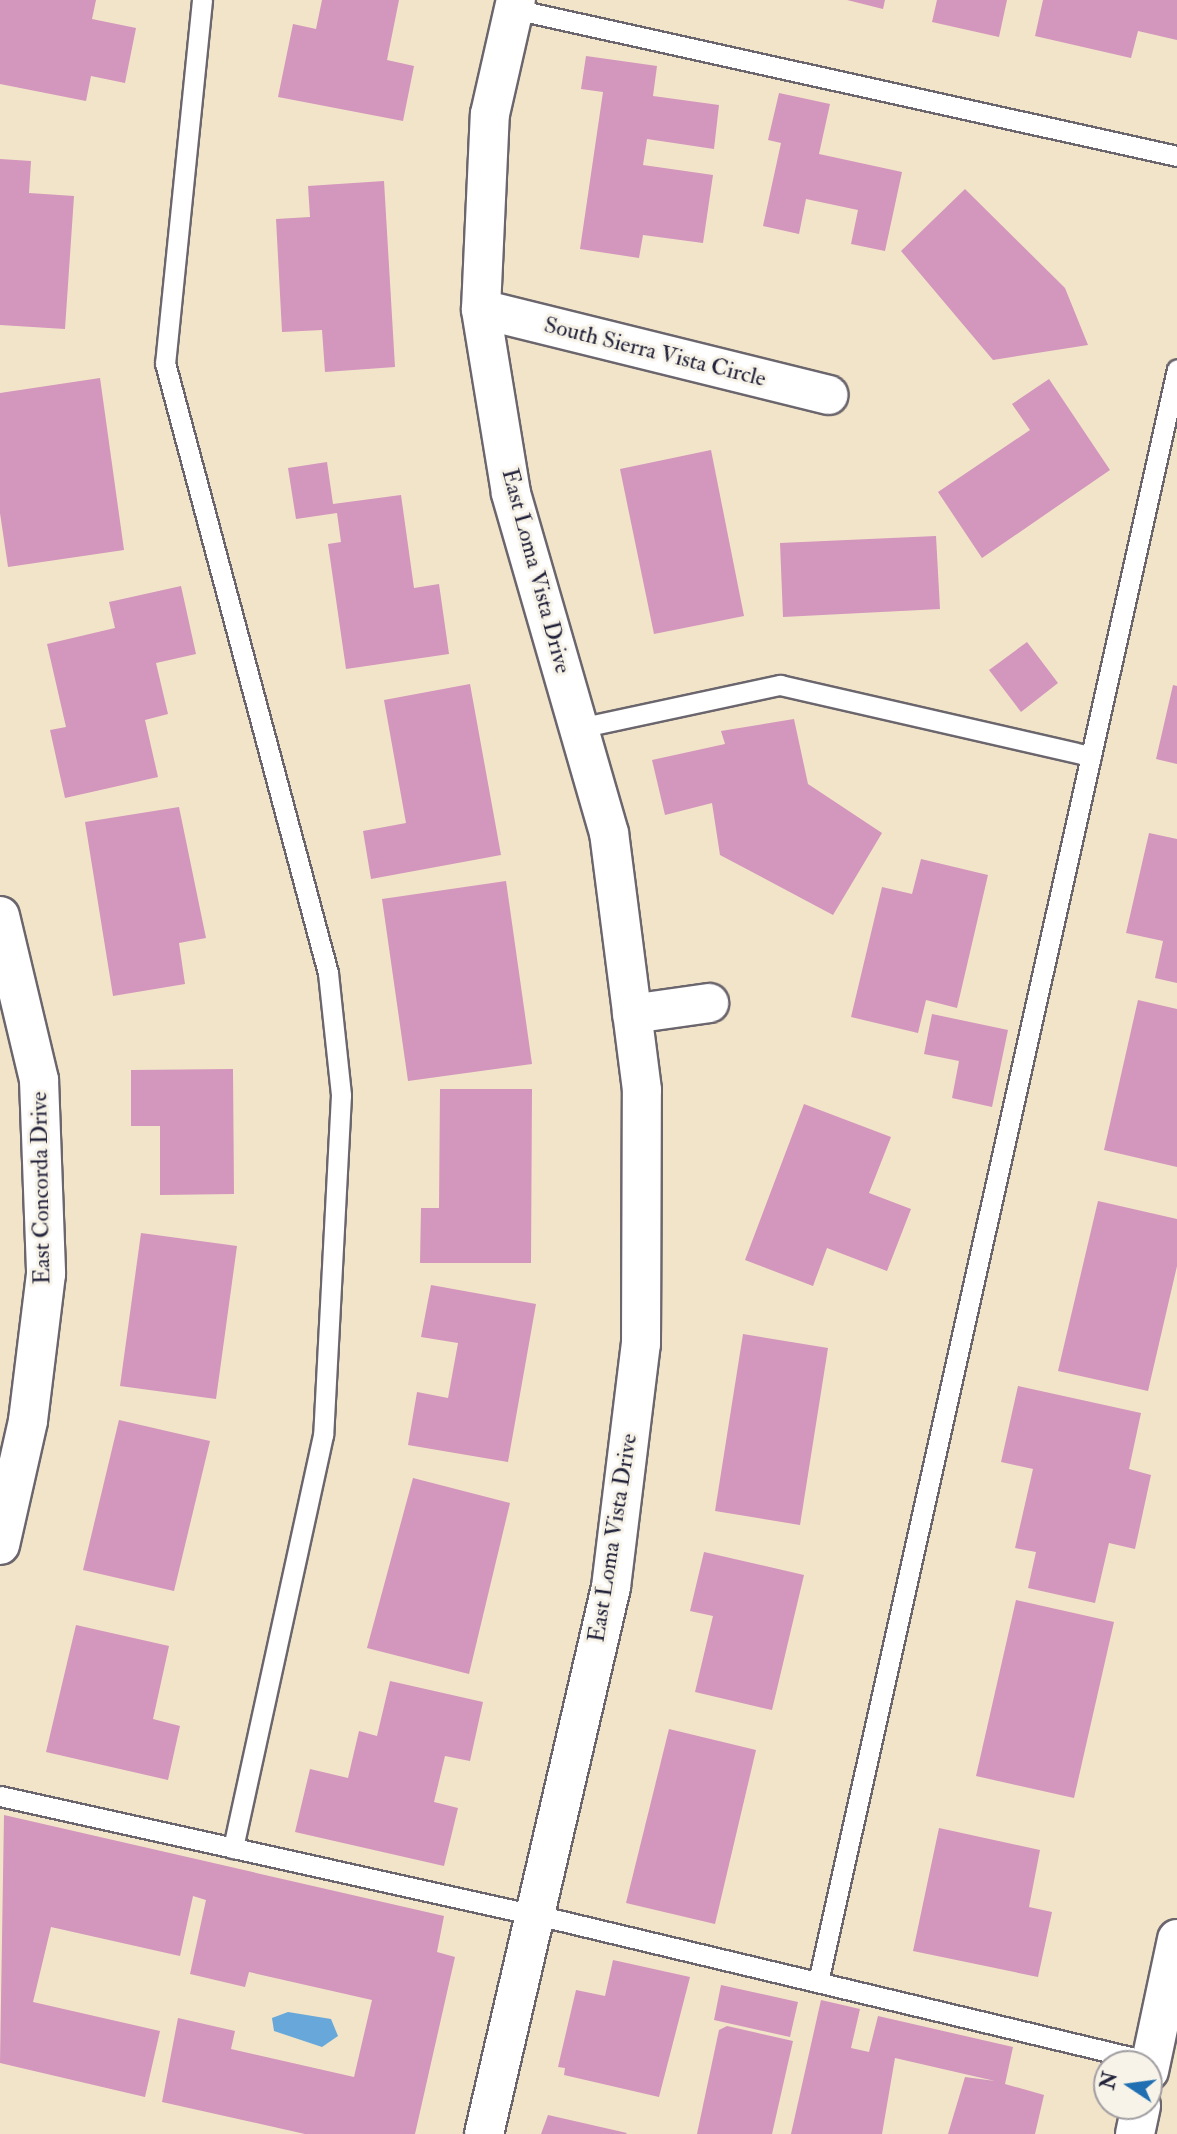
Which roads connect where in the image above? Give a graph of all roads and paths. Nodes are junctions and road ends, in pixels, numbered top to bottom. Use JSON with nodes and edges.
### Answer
{"nodes":[{"id":1,"x":202,"y":0,"type":"edge"},
{"id":2,"x":515,"y":4,"type":"edge"},
{"id":3,"x":1177,"y":156,"type":"edge"},
{"id":4,"x":481,"y":309,"type":"junction"},
{"id":5,"x":1177,"y":369,"type":"edge"},
{"id":6,"x":829,"y":395,"type":"dead end"},
{"id":7,"x":579,"y":728,"type":"junction"},
{"id":8,"x":1091,"y":756,"type":"junction"},
{"id":9,"x":0,"y":916,"type":"edge"},
{"id":10,"x":709,"y":1003,"type":"dead end"},
{"id":11,"x":632,"y":1014,"type":"junction"},
{"id":12,"x":0,"y":1545,"type":"edge"},
{"id":13,"x":0,"y":1796,"type":"edge"},
{"id":14,"x":233,"y":1848,"type":"junction"},
{"id":15,"x":535,"y":1915,"type":"junction"},
{"id":16,"x":1177,"y":1939,"type":"edge"},
{"id":17,"x":818,"y":1982,"type":"junction"},
{"id":18,"x":1153,"y":2050,"type":"edge"},
{"id":19,"x":1093,"y":2052,"type":"edge"},
{"id":20,"x":484,"y":2134,"type":"edge"}],
"edges":[{"from":1,"to":14,"type":"lane"},
{"from":2,"to":3,"type":"lane"},
{"from":2,"to":4,"type":"street","name":"East Loma Vista Drive"},
{"from":4,"to":6,"type":"street","name":"South Sierra Vista Circle"},
{"from":4,"to":7,"type":"street","name":"East Loma Vista Drive"},
{"from":5,"to":8,"type":"lane"},
{"from":7,"to":8,"type":"lane"},
{"from":7,"to":11,"type":"street","name":"East Loma Vista Drive"},
{"from":8,"to":17,"type":"lane"},
{"from":9,"to":12,"type":"street","name":"East Concorda Drive"},
{"from":10,"to":11,"type":"street"},
{"from":11,"to":15,"type":"street","name":"East Loma Vista Drive"},
{"from":13,"to":14,"type":"lane"},
{"from":14,"to":15,"type":"lane"},
{"from":15,"to":17,"type":"lane"},
{"from":15,"to":20,"type":"street","name":"East Loma Vista Drive"},
{"from":16,"to":18,"type":"street"},
{"from":17,"to":19,"type":"lane"}]}
